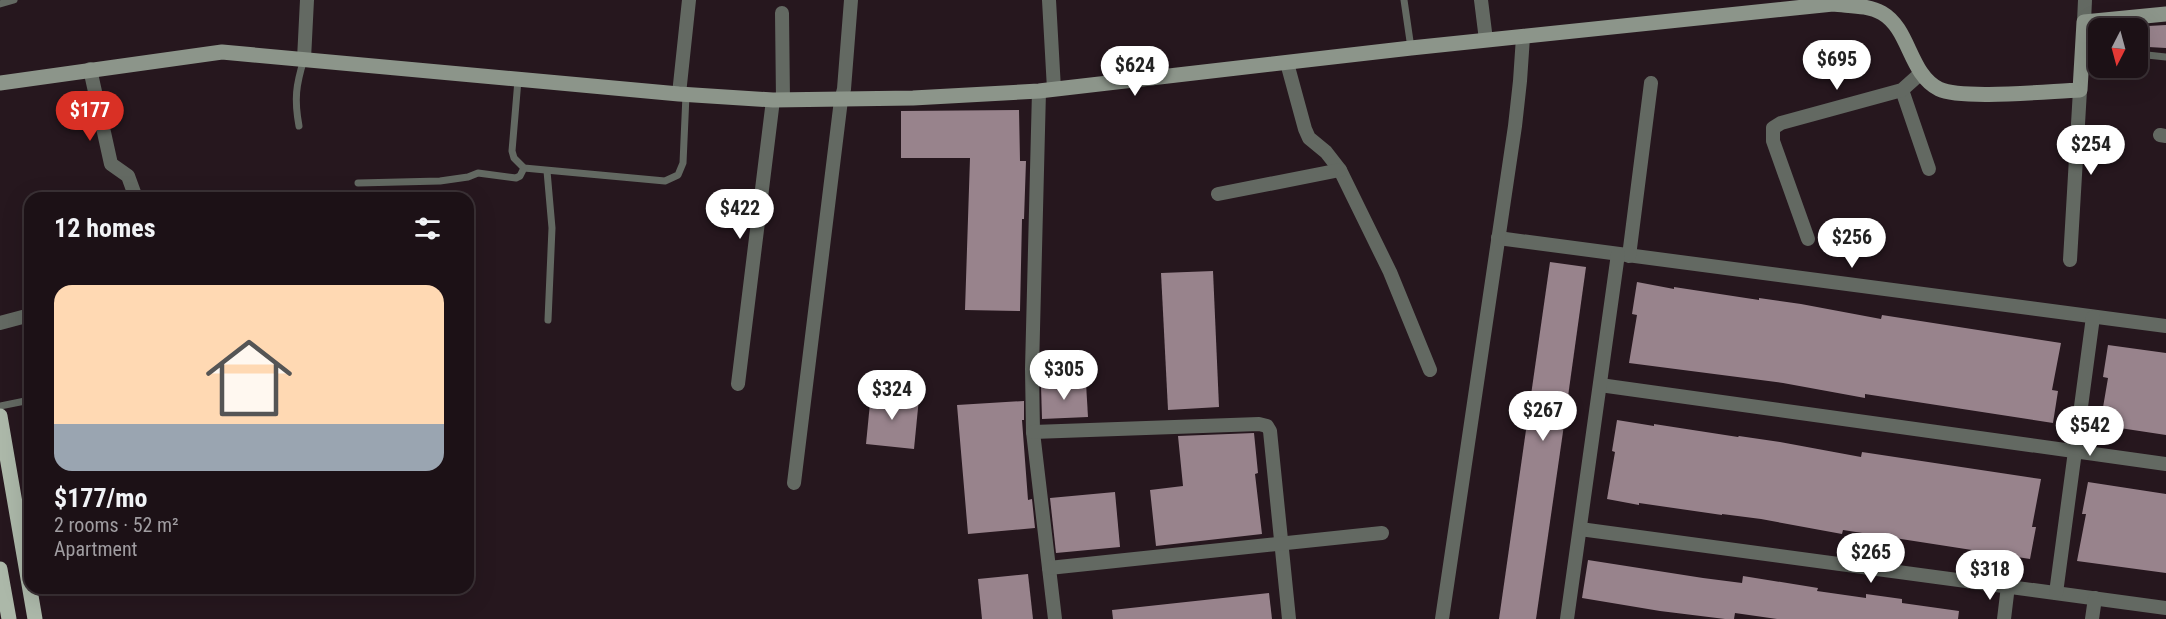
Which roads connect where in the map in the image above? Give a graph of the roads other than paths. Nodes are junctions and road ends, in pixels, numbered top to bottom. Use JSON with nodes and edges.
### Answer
{"nodes":[{"id":1,"x":14,"y":0,"type":"edge"},
{"id":2,"x":307,"y":0,"type":"edge"},
{"id":3,"x":689,"y":0,"type":"edge"},
{"id":4,"x":851,"y":0,"type":"edge"},
{"id":5,"x":1049,"y":0,"type":"edge"},
{"id":6,"x":1404,"y":0,"type":"edge"},
{"id":7,"x":1481,"y":0,"type":"edge"},
{"id":8,"x":2085,"y":0,"type":"edge"},
{"id":9,"x":1833,"y":2,"type":"edge"},
{"id":10,"x":0,"y":4,"type":"edge"},
{"id":11,"x":782,"y":13,"type":"dead end"},
{"id":12,"x":2166,"y":14,"type":"edge"},
{"id":13,"x":2084,"y":22,"type":"junction"},
{"id":14,"x":1522,"y":37,"type":"junction"},
{"id":15,"x":1486,"y":40,"type":"junction"},
{"id":16,"x":1410,"y":48,"type":"junction"},
{"id":17,"x":2148,"y":56,"type":"edge"},
{"id":18,"x":2166,"y":57,"type":"edge"},
{"id":19,"x":304,"y":59,"type":"junction"},
{"id":20,"x":1287,"y":63,"type":"junction"},
{"id":21,"x":90,"y":69,"type":"junction"},
{"id":22,"x":1921,"y":73,"type":"junction"},
{"id":23,"x":518,"y":80,"type":"junction"},
{"id":24,"x":0,"y":83,"type":"edge"},
{"id":25,"x":1651,"y":83,"type":"dead end"},
{"id":26,"x":1047,"y":90,"type":"junction"},
{"id":27,"x":1902,"y":90,"type":"junction"},
{"id":28,"x":2080,"y":90,"type":"junction"},
{"id":29,"x":682,"y":94,"type":"junction"},
{"id":30,"x":778,"y":100,"type":"junction"},
{"id":31,"x":841,"y":100,"type":"junction"},
{"id":32,"x":299,"y":126,"type":"dead end"},
{"id":33,"x":524,"y":168,"type":"junction"},
{"id":34,"x":1929,"y":169,"type":"dead end"},
{"id":35,"x":1340,"y":170,"type":"junction"},
{"id":36,"x":547,"y":171,"type":"junction"},
{"id":37,"x":358,"y":183,"type":"dead end"},
{"id":38,"x":134,"y":192,"type":"edge"},
{"id":39,"x":1218,"y":194,"type":"dead end"},
{"id":40,"x":1498,"y":238,"type":"junction"},
{"id":41,"x":1808,"y":240,"type":"dead end"},
{"id":42,"x":1623,"y":255,"type":"junction"},
{"id":43,"x":2070,"y":261,"type":"dead end"},
{"id":44,"x":24,"y":317,"type":"edge"},
{"id":45,"x":2094,"y":317,"type":"junction"},
{"id":46,"x":548,"y":320,"type":"dead end"},
{"id":47,"x":0,"y":323,"type":"edge"},
{"id":48,"x":2166,"y":326,"type":"edge"},
{"id":49,"x":1430,"y":369,"type":"dead end"},
{"id":50,"x":738,"y":384,"type":"dead end"},
{"id":51,"x":1600,"y":385,"type":"junction"},
{"id":52,"x":24,"y":401,"type":"edge"},
{"id":53,"x":0,"y":406,"type":"edge"},
{"id":54,"x":0,"y":416,"type":"edge"},
{"id":55,"x":1033,"y":432,"type":"junction"},
{"id":56,"x":2075,"y":452,"type":"junction"},
{"id":57,"x":2166,"y":464,"type":"edge"},
{"id":58,"x":795,"y":483,"type":"dead end"},
{"id":59,"x":1580,"y":529,"type":"junction"},
{"id":60,"x":1382,"y":533,"type":"dead end"},
{"id":61,"x":1282,"y":543,"type":"junction"},
{"id":62,"x":24,"y":555,"type":"edge"},
{"id":63,"x":1049,"y":568,"type":"junction"},
{"id":64,"x":0,"y":569,"type":"edge"},
{"id":65,"x":2008,"y":586,"type":"junction"},
{"id":66,"x":2056,"y":593,"type":"junction"},
{"id":67,"x":31,"y":594,"type":"edge"},
{"id":68,"x":2095,"y":598,"type":"junction"},
{"id":69,"x":2166,"y":608,"type":"edge"},
{"id":70,"x":9,"y":619,"type":"edge"},
{"id":71,"x":35,"y":619,"type":"edge"},
{"id":72,"x":1055,"y":619,"type":"edge"},
{"id":73,"x":1289,"y":619,"type":"edge"},
{"id":74,"x":1442,"y":619,"type":"edge"},
{"id":75,"x":1567,"y":619,"type":"edge"},
{"id":76,"x":2004,"y":619,"type":"edge"},
{"id":77,"x":2092,"y":619,"type":"edge"}],
"edges":[{"from":1,"to":10,"type":"lane"},
{"from":2,"to":19,"type":"street"},
{"from":3,"to":29,"type":"street"},
{"from":4,"to":31,"type":"street"},
{"from":5,"to":26,"type":"street"},
{"from":6,"to":16,"type":"lane"},
{"from":7,"to":15,"type":"street"},
{"from":8,"to":13,"type":"street"},
{"from":9,"to":14,"type":"street"},
{"from":9,"to":22,"type":"street"},
{"from":11,"to":30,"type":"street"},
{"from":12,"to":13,"type":"street"},
{"from":13,"to":28,"type":"street"},
{"from":14,"to":15,"type":"street"},
{"from":14,"to":40,"type":"street"},
{"from":15,"to":16,"type":"street"},
{"from":16,"to":20,"type":"street"},
{"from":17,"to":18,"type":"lane"},
{"from":19,"to":21,"type":"street"},
{"from":19,"to":23,"type":"street"},
{"from":19,"to":32,"type":"lane"},
{"from":20,"to":26,"type":"street"},
{"from":20,"to":35,"type":"street"},
{"from":21,"to":24,"type":"street"},
{"from":21,"to":38,"type":"street"},
{"from":22,"to":27,"type":"street"},
{"from":22,"to":28,"type":"street"},
{"from":23,"to":29,"type":"street"},
{"from":23,"to":33,"type":"lane"},
{"from":25,"to":42,"type":"street"},
{"from":26,"to":31,"type":"street"},
{"from":26,"to":55,"type":"street"},
{"from":27,"to":34,"type":"street"},
{"from":27,"to":41,"type":"street"},
{"from":28,"to":43,"type":"street"},
{"from":29,"to":30,"type":"street"},
{"from":29,"to":36,"type":"lane"},
{"from":30,"to":31,"type":"street"},
{"from":30,"to":50,"type":"street"},
{"from":31,"to":58,"type":"street"},
{"from":33,"to":36,"type":"lane"},
{"from":33,"to":37,"type":"lane"},
{"from":35,"to":39,"type":"street"},
{"from":35,"to":49,"type":"street"},
{"from":36,"to":46,"type":"lane"},
{"from":40,"to":42,"type":"street"},
{"from":40,"to":74,"type":"street"},
{"from":42,"to":45,"type":"street"},
{"from":42,"to":51,"type":"street"},
{"from":44,"to":47,"type":"street"},
{"from":45,"to":48,"type":"street"},
{"from":45,"to":56,"type":"street"},
{"from":51,"to":56,"type":"street"},
{"from":51,"to":59,"type":"street"},
{"from":52,"to":53,"type":"lane"},
{"from":54,"to":62,"type":"main road"},
{"from":55,"to":61,"type":"street"},
{"from":55,"to":63,"type":"street"},
{"from":56,"to":57,"type":"street"},
{"from":56,"to":66,"type":"street"},
{"from":59,"to":65,"type":"street"},
{"from":59,"to":75,"type":"street"},
{"from":60,"to":61,"type":"street"},
{"from":61,"to":63,"type":"street"},
{"from":61,"to":73,"type":"street"},
{"from":63,"to":72,"type":"street"},
{"from":64,"to":70,"type":"main road"},
{"from":65,"to":66,"type":"street"},
{"from":65,"to":76,"type":"street"},
{"from":66,"to":68,"type":"street"},
{"from":67,"to":71,"type":"main road"},
{"from":68,"to":69,"type":"street"},
{"from":68,"to":77,"type":"street"}]}
